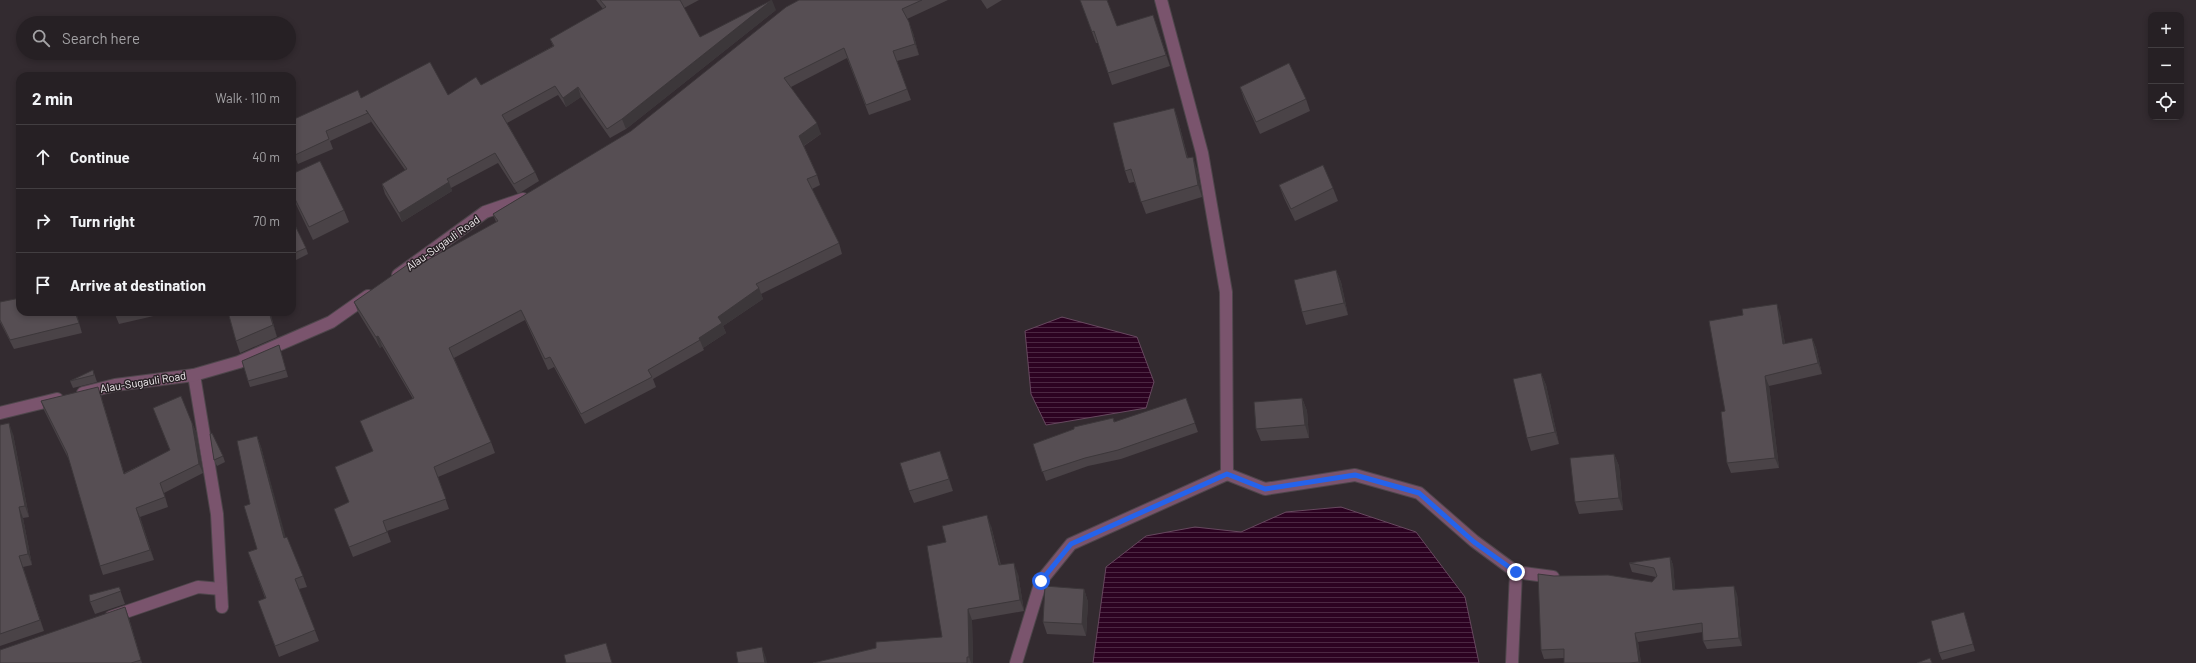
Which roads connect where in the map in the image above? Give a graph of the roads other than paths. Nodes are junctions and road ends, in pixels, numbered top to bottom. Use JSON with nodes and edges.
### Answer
{"nodes":[{"id":1,"x":1161,"y":0,"type":"edge"},
{"id":2,"x":533,"y":193,"type":"edge"},
{"id":3,"x":389,"y":281,"type":"edge"},
{"id":4,"x":376,"y":290,"type":"edge"},
{"id":5,"x":194,"y":375,"type":"junction"},
{"id":6,"x":0,"y":414,"type":"edge"},
{"id":7,"x":1227,"y":474,"type":"junction"},
{"id":8,"x":1516,"y":572,"type":"junction"},
{"id":9,"x":1565,"y":577,"type":"edge"},
{"id":10,"x":221,"y":589,"type":"junction"},
{"id":11,"x":222,"y":607,"type":"dead end"},
{"id":12,"x":103,"y":620,"type":"edge"},
{"id":13,"x":1016,"y":663,"type":"edge"},
{"id":14,"x":1512,"y":663,"type":"edge"}],
"edges":[{"from":1,"to":7,"type":"street"},
{"from":2,"to":3,"type":"street","name":"Alau-Sugauli Road"},
{"from":4,"to":5,"type":"street","name":"Alau-Sugauli Road"},
{"from":5,"to":6,"type":"street","name":"Alau-Sugauli Road"},
{"from":5,"to":10,"type":"street"},
{"from":7,"to":8,"type":"street"},
{"from":7,"to":13,"type":"street"},
{"from":8,"to":9,"type":"street"},
{"from":8,"to":14,"type":"street"},
{"from":10,"to":11,"type":"street"},
{"from":10,"to":12,"type":"street"}]}
